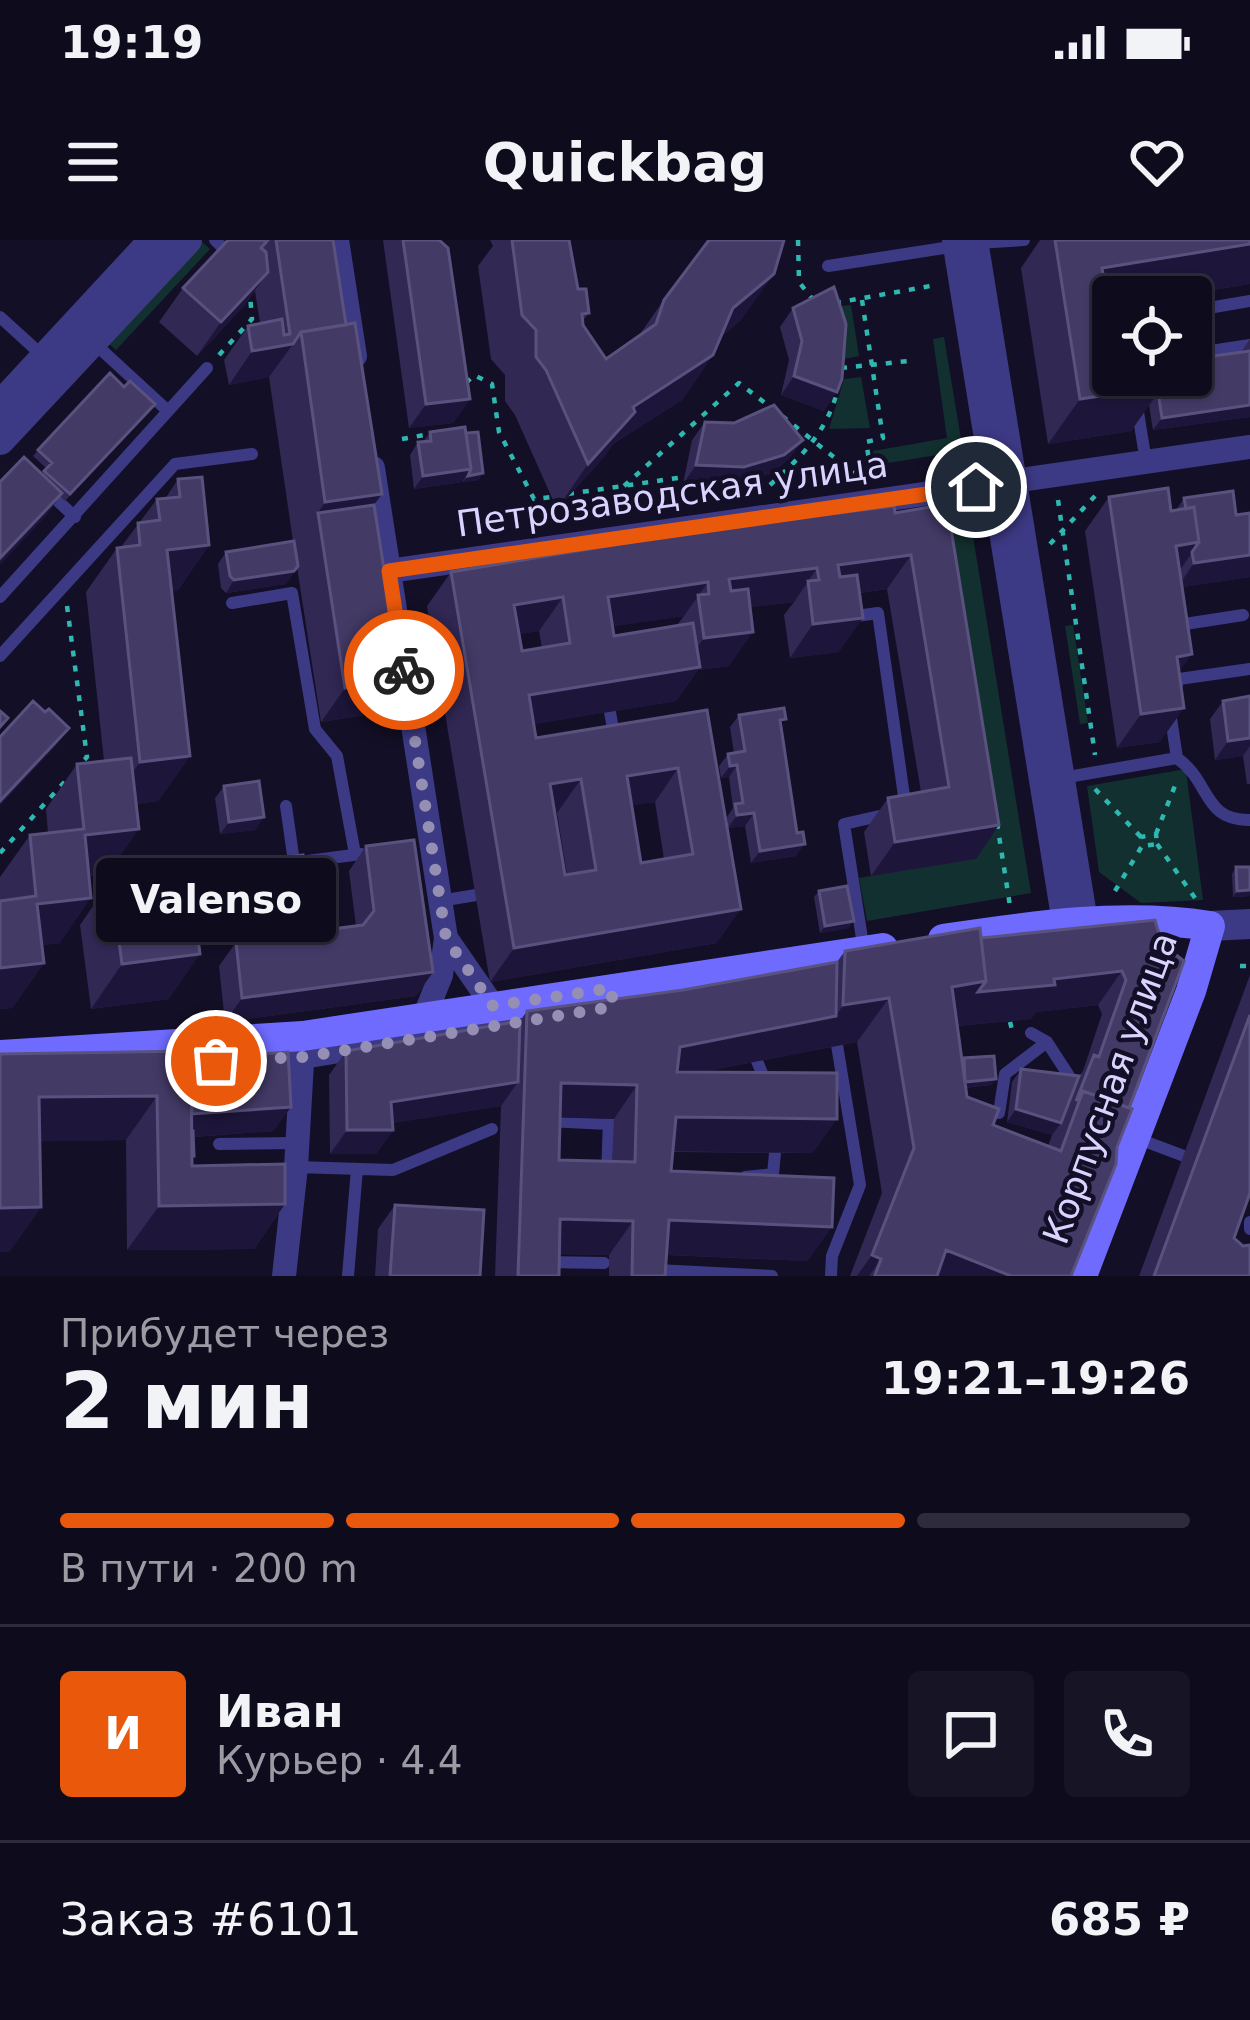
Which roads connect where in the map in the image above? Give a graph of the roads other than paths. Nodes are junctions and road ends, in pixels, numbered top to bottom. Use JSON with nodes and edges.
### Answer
{"nodes":[{"id":1,"x":154,"y":240,"type":"edge"},
{"id":2,"x":187,"y":240,"type":"edge"},
{"id":3,"x":215,"y":240,"type":"edge"},
{"id":4,"x":338,"y":240,"type":"edge"},
{"id":5,"x":1024,"y":240,"type":"edge"},
{"id":6,"x":906,"y":247,"type":"edge"},
{"id":7,"x":226,"y":251,"type":"edge"},
{"id":8,"x":964,"y":256,"type":"edge"},
{"id":9,"x":828,"y":266,"type":"dead end"},
{"id":10,"x":1250,"y":301,"type":"edge"},
{"id":11,"x":1212,"y":307,"type":"edge"},
{"id":12,"x":0,"y":317,"type":"edge"},
{"id":13,"x":83,"y":334,"type":"junction"},
{"id":14,"x":1250,"y":345,"type":"edge"},
{"id":15,"x":1212,"y":351,"type":"edge"},
{"id":16,"x":53,"y":366,"type":"junction"},
{"id":17,"x":207,"y":368,"type":"road end"},
{"id":18,"x":359,"y":382,"type":"edge"},
{"id":19,"x":1135,"y":396,"type":"edge"},
{"id":20,"x":0,"y":406,"type":"edge"},
{"id":21,"x":167,"y":412,"type":"junction"},
{"id":22,"x":0,"y":440,"type":"edge"},
{"id":23,"x":1250,"y":447,"type":"edge"},
{"id":24,"x":370,"y":453,"type":"edge"},
{"id":25,"x":251,"y":454,"type":"dead end"},
{"id":26,"x":1146,"y":462,"type":"junction"},
{"id":27,"x":1004,"y":482,"type":"junction"},
{"id":28,"x":41,"y":485,"type":"edge"},
{"id":29,"x":75,"y":517,"type":"junction"},
{"id":30,"x":389,"y":571,"type":"junction"},
{"id":31,"x":851,"y":595,"type":"edge"},
{"id":32,"x":0,"y":597,"type":"edge"},
{"id":33,"x":232,"y":603,"type":"dead end"},
{"id":34,"x":1244,"y":615,"type":"dead end"},
{"id":35,"x":1174,"y":644,"type":"edge"},
{"id":36,"x":0,"y":656,"type":"edge"},
{"id":37,"x":1176,"y":661,"type":"edge"},
{"id":38,"x":1250,"y":669,"type":"edge"},
{"id":39,"x":1179,"y":679,"type":"junction"},
{"id":40,"x":610,"y":712,"type":"edge"},
{"id":41,"x":618,"y":755,"type":"edge"},
{"id":42,"x":1177,"y":758,"type":"junction"},
{"id":43,"x":1062,"y":778,"type":"junction"},
{"id":44,"x":286,"y":806,"type":"dead end"},
{"id":45,"x":1250,"y":820,"type":"edge"},
{"id":46,"x":373,"y":852,"type":"edge"},
{"id":47,"x":356,"y":854,"type":"junction"},
{"id":48,"x":294,"y":862,"type":"junction"},
{"id":49,"x":225,"y":872,"type":"dead end"},
{"id":50,"x":476,"y":895,"type":"dead end"},
{"id":51,"x":440,"y":901,"type":"junction"},
{"id":52,"x":1203,"y":913,"type":"junction"},
{"id":53,"x":1075,"y":923,"type":"junction"},
{"id":54,"x":1250,"y":924,"type":"edge"},
{"id":55,"x":446,"y":938,"type":"junction"},
{"id":56,"x":864,"y":951,"type":"junction"},
{"id":57,"x":820,"y":965,"type":"junction"},
{"id":58,"x":745,"y":977,"type":"junction"},
{"id":59,"x":612,"y":998,"type":"junction"},
{"id":60,"x":493,"y":1006,"type":"junction"},
{"id":61,"x":425,"y":1015,"type":"junction"},
{"id":62,"x":1031,"y":1033,"type":"dead end"},
{"id":63,"x":1047,"y":1042,"type":"junction"},
{"id":64,"x":303,"y":1046,"type":"junction"},
{"id":65,"x":837,"y":1046,"type":"edge"},
{"id":66,"x":0,"y":1055,"type":"edge"},
{"id":67,"x":758,"y":1061,"type":"edge"},
{"id":68,"x":0,"y":1071,"type":"edge"},
{"id":69,"x":864,"y":1081,"type":"dead end"},
{"id":70,"x":1079,"y":1082,"type":"edge"},
{"id":71,"x":749,"y":1084,"type":"edge"},
{"id":72,"x":773,"y":1084,"type":"junction"},
{"id":73,"x":844,"y":1084,"type":"junction"},
{"id":74,"x":776,"y":1107,"type":"edge"},
{"id":75,"x":999,"y":1113,"type":"edge"},
{"id":76,"x":492,"y":1129,"type":"dead end"},
{"id":77,"x":1135,"y":1137,"type":"junction"},
{"id":78,"x":220,"y":1144,"type":"dead end"},
{"id":79,"x":546,"y":1144,"type":"edge"},
{"id":80,"x":775,"y":1153,"type":"edge"},
{"id":81,"x":297,"y":1155,"type":"junction"},
{"id":82,"x":1184,"y":1156,"type":"dead end"},
{"id":83,"x":356,"y":1169,"type":"junction"},
{"id":84,"x":728,"y":1179,"type":"edge"},
{"id":85,"x":606,"y":1192,"type":"edge"},
{"id":86,"x":657,"y":1254,"type":"edge"},
{"id":87,"x":544,"y":1264,"type":"edge"},
{"id":88,"x":604,"y":1265,"type":"edge"},
{"id":89,"x":656,"y":1273,"type":"edge"},
{"id":90,"x":284,"y":1276,"type":"edge"},
{"id":91,"x":348,"y":1276,"type":"edge"},
{"id":92,"x":772,"y":1276,"type":"edge"},
{"id":93,"x":831,"y":1276,"type":"edge"},
{"id":94,"x":1082,"y":1276,"type":"edge"}],
"edges":[{"from":1,"to":13,"type":"street"},
{"from":2,"to":13,"type":"street"},
{"from":3,"to":7,"type":"lane"},
{"from":4,"to":18,"type":"street"},
{"from":5,"to":8,"type":"lane"},
{"from":6,"to":8,"type":"lane"},
{"from":6,"to":9,"type":"lane"},
{"from":8,"to":27,"type":"street"},
{"from":10,"to":11,"type":"lane"},
{"from":12,"to":16,"type":"lane"},
{"from":13,"to":16,"type":"street"},
{"from":13,"to":21,"type":"lane"},
{"from":14,"to":15,"type":"lane"},
{"from":16,"to":20,"type":"street"},
{"from":16,"to":22,"type":"street"},
{"from":17,"to":21,"type":"lane"},
{"from":19,"to":26,"type":"lane"},
{"from":21,"to":29,"type":"lane"},
{"from":23,"to":26,"type":"street","name":"Петрозаводская улица"},
{"from":24,"to":30,"type":"street"},
{"from":25,"to":36,"type":"lane"},
{"from":26,"to":27,"type":"street","name":"Петрозаводская улица"},
{"from":27,"to":30,"type":"street","name":"Петрозаводская улица"},
{"from":27,"to":43,"type":"street"},
{"from":28,"to":29,"type":"lane"},
{"from":29,"to":32,"type":"lane"},
{"from":30,"to":51,"type":"street"},
{"from":31,"to":56,"type":"lane"},
{"from":33,"to":47,"type":"lane"},
{"from":34,"to":35,"type":"lane"},
{"from":37,"to":39,"type":"lane"},
{"from":38,"to":39,"type":"lane"},
{"from":39,"to":42,"type":"lane"},
{"from":40,"to":41,"type":"lane"},
{"from":42,"to":43,"type":"lane"},
{"from":42,"to":45,"type":"lane"},
{"from":43,"to":53,"type":"street"},
{"from":44,"to":48,"type":"lane"},
{"from":46,"to":47,"type":"lane"},
{"from":47,"to":48,"type":"lane"},
{"from":48,"to":49,"type":"lane"},
{"from":50,"to":51,"type":"lane"},
{"from":51,"to":55,"type":"street"},
{"from":52,"to":53,"type":"main road"},
{"from":52,"to":54,"type":"street"},
{"from":52,"to":57,"type":"street"},
{"from":52,"to":77,"type":"main road","name":"Корпусная улица"},
{"from":53,"to":56,"type":"main road"},
{"from":55,"to":60,"type":"street"},
{"from":55,"to":61,"type":"street"},
{"from":56,"to":57,"type":"main road"},
{"from":57,"to":58,"type":"main road"},
{"from":58,"to":59,"type":"street"},
{"from":58,"to":59,"type":"main road"},
{"from":59,"to":60,"type":"main road"},
{"from":59,"to":64,"type":"street"},
{"from":60,"to":61,"type":"main road"},
{"from":61,"to":64,"type":"main road"},
{"from":62,"to":63,"type":"lane"},
{"from":63,"to":70,"type":"lane"},
{"from":63,"to":75,"type":"lane"},
{"from":64,"to":66,"type":"main road"},
{"from":64,"to":68,"type":"street"},
{"from":64,"to":81,"type":"street"},
{"from":65,"to":73,"type":"lane"},
{"from":67,"to":72,"type":"lane"},
{"from":69,"to":73,"type":"lane"},
{"from":71,"to":72,"type":"lane"},
{"from":72,"to":74,"type":"lane"},
{"from":73,"to":93,"type":"lane"},
{"from":76,"to":83,"type":"lane"},
{"from":77,"to":82,"type":"lane"},
{"from":77,"to":94,"type":"main road","name":"Корпусная улица"},
{"from":78,"to":81,"type":"lane"},
{"from":79,"to":85,"type":"lane"},
{"from":80,"to":84,"type":"lane"},
{"from":81,"to":83,"type":"lane"},
{"from":81,"to":90,"type":"street"},
{"from":83,"to":91,"type":"lane"},
{"from":86,"to":89,"type":"lane"},
{"from":87,"to":88,"type":"lane"},
{"from":89,"to":92,"type":"lane"}]}
